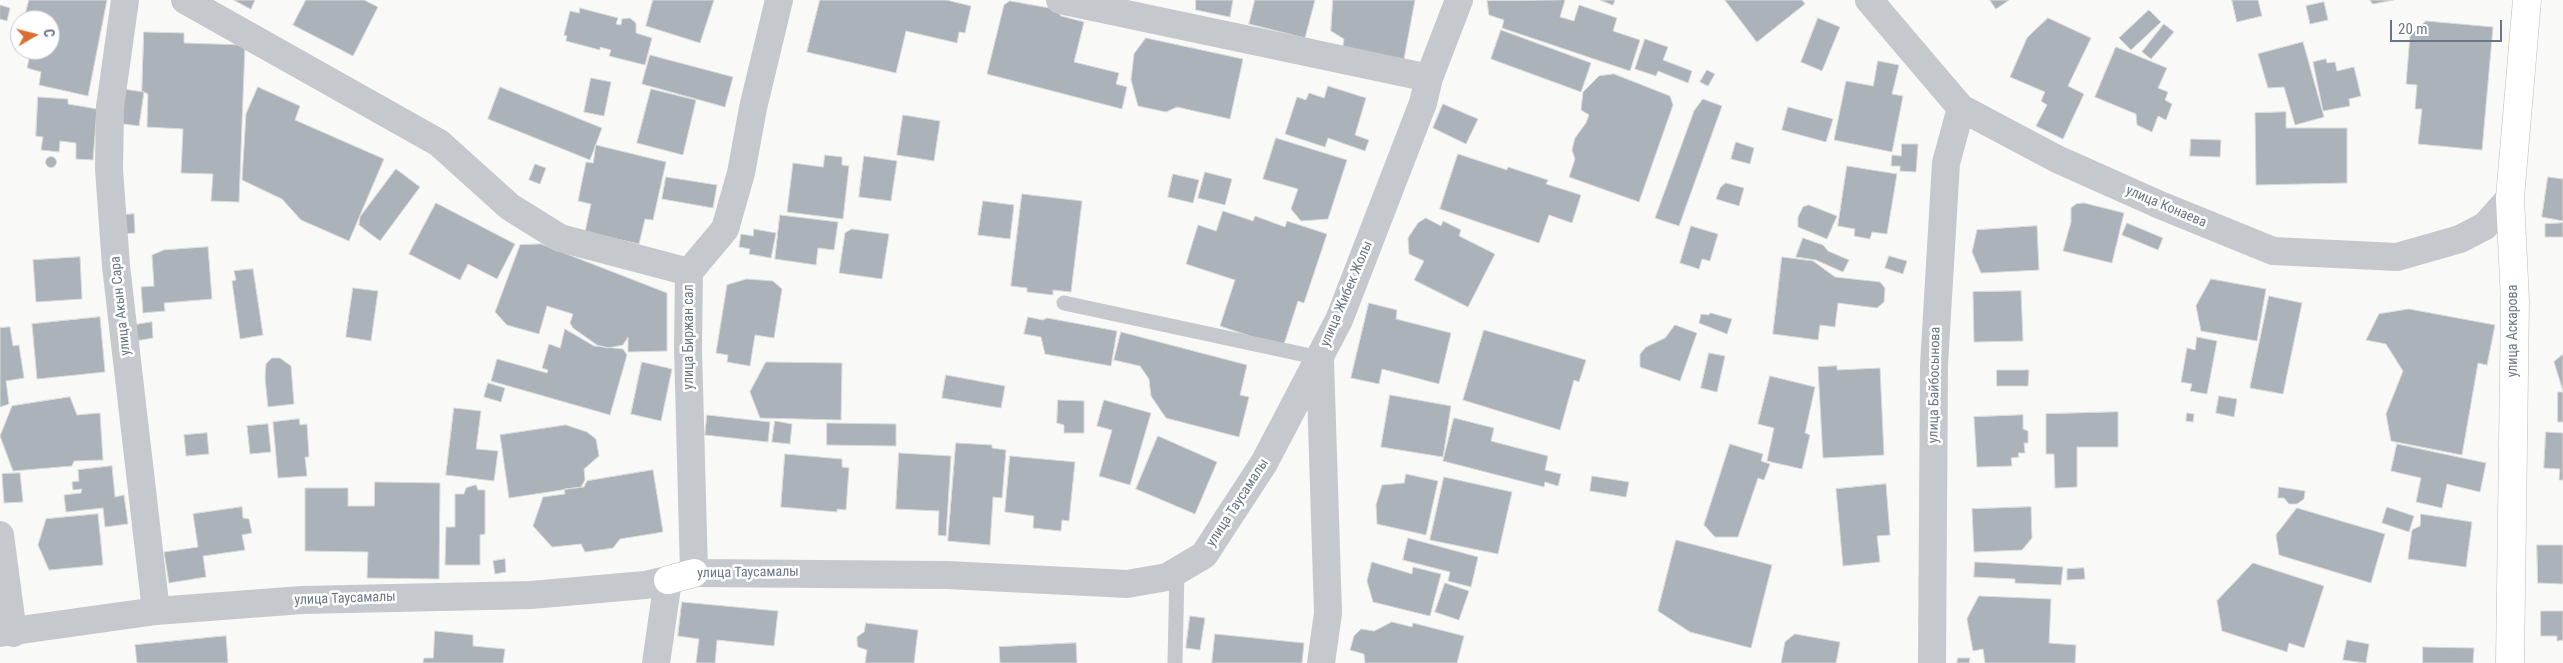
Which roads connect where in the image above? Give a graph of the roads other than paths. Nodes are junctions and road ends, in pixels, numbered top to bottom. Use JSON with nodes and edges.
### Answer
{"nodes":[{"id":1,"x":125,"y":0,"type":"edge"},
{"id":2,"x":185,"y":0,"type":"edge"},
{"id":3,"x":779,"y":0,"type":"edge"},
{"id":4,"x":1060,"y":0,"type":"edge"},
{"id":5,"x":1459,"y":0,"type":"edge"},
{"id":6,"x":1869,"y":0,"type":"edge"},
{"id":7,"x":2527,"y":0,"type":"edge"},
{"id":8,"x":1430,"y":78,"type":"junction"},
{"id":9,"x":1961,"y":108,"type":"junction"},
{"id":10,"x":2510,"y":198,"type":"junction"},
{"id":11,"x":689,"y":272,"type":"junction"},
{"id":12,"x":1064,"y":303,"type":"dead end"},
{"id":13,"x":1320,"y":358,"type":"junction"},
{"id":14,"x":0,"y":535,"type":"edge"},
{"id":15,"x":1177,"y":570,"type":"junction"},
{"id":16,"x":694,"y":572,"type":"junction"},
{"id":17,"x":668,"y":580,"type":"junction"},
{"id":18,"x":156,"y":611,"type":"junction"},
{"id":19,"x":7,"y":633,"type":"edge"},
{"id":20,"x":656,"y":663,"type":"edge"},
{"id":21,"x":1175,"y":663,"type":"edge"},
{"id":22,"x":1321,"y":663,"type":"edge"},
{"id":23,"x":1932,"y":663,"type":"edge"},
{"id":24,"x":2510,"y":663,"type":"edge"}],
"edges":[{"from":1,"to":18,"type":"street","name":"улица Акын Сара"},
{"from":2,"to":11,"type":"street"},
{"from":3,"to":11,"type":"street","name":"улица Биржан сал"},
{"from":4,"to":8,"type":"street"},
{"from":5,"to":8,"type":"street","name":"улица Жибек Жолы"},
{"from":6,"to":9,"type":"street","name":"улица Конаева"},
{"from":7,"to":10,"type":"street","name":"улица Аскарова"},
{"from":8,"to":13,"type":"street","name":"улица Жибек Жолы"},
{"from":9,"to":10,"type":"street","name":"улица Конаева"},
{"from":9,"to":23,"type":"street","name":"улица Байбосынова"},
{"from":10,"to":24,"type":"street","name":"улица Аскарова"},
{"from":11,"to":16,"type":"street","name":"улица Биржан сал"},
{"from":12,"to":13,"type":"lane"},
{"from":13,"to":15,"type":"street","name":"улица Таусамалы"},
{"from":13,"to":22,"type":"street","name":"улица Жибек Жолы"},
{"from":14,"to":19,"type":"street"},
{"from":15,"to":16,"type":"street","name":"улица Таусамалы"},
{"from":15,"to":21,"type":"lane"},
{"from":16,"to":17,"type":"street","name":"улица Таусамалы"},
{"from":17,"to":18,"type":"street","name":"улица Таусамалы"},
{"from":17,"to":20,"type":"street"},
{"from":18,"to":19,"type":"street","name":"улица Таусамалы"}]}
